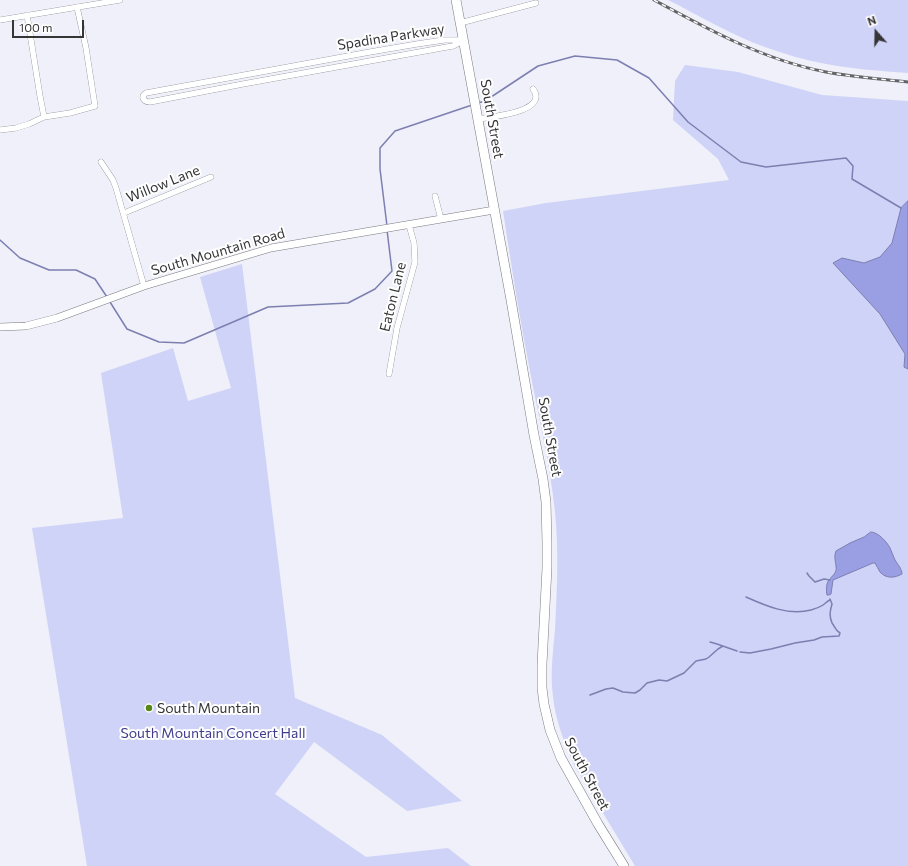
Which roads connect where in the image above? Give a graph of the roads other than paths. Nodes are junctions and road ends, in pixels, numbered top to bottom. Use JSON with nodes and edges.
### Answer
{"nodes":[{"id":1,"x":120,"y":0,"type":"edge"},
{"id":2,"x":456,"y":0,"type":"edge"},
{"id":3,"x":536,"y":3,"type":"dead end"},
{"id":4,"x":77,"y":7,"type":"junction"},
{"id":5,"x":27,"y":15,"type":"junction"},
{"id":6,"x":0,"y":20,"type":"edge"},
{"id":7,"x":460,"y":24,"type":"junction"},
{"id":8,"x":464,"y":40,"type":"junction"},
{"id":9,"x":370,"y":52,"type":"junction"},
{"id":10,"x":371,"y":61,"type":"junction"},
{"id":11,"x":295,"y":66,"type":"junction"},
{"id":12,"x":295,"y":75,"type":"junction"},
{"id":13,"x":533,"y":89,"type":"dead end"},
{"id":14,"x":44,"y":116,"type":"junction"},
{"id":15,"x":478,"y":119,"type":"junction"},
{"id":16,"x":0,"y":130,"type":"edge"},
{"id":17,"x":101,"y":162,"type":"dead end"},
{"id":18,"x":211,"y":177,"type":"dead end"},
{"id":19,"x":435,"y":196,"type":"dead end"},
{"id":20,"x":494,"y":210,"type":"junction"},
{"id":21,"x":124,"y":213,"type":"junction"},
{"id":22,"x":441,"y":219,"type":"junction"},
{"id":23,"x":409,"y":225,"type":"junction"},
{"id":24,"x":144,"y":286,"type":"junction"},
{"id":25,"x":0,"y":327,"type":"edge"},
{"id":26,"x":389,"y":374,"type":"dead end"},
{"id":27,"x":624,"y":866,"type":"edge"}],
"edges":[{"from":1,"to":4,"type":"street"},
{"from":2,"to":7,"type":"highway","name":"South Street"},
{"from":3,"to":7,"type":"street"},
{"from":4,"to":5,"type":"street"},
{"from":4,"to":14,"type":"street"},
{"from":5,"to":6,"type":"street"},
{"from":5,"to":14,"type":"street"},
{"from":7,"to":8,"type":"highway","name":"South Street"},
{"from":8,"to":9,"type":"street","name":"Spadina Parkway"},
{"from":8,"to":10,"type":"street","name":"Spadina Parkway"},
{"from":8,"to":15,"type":"highway","name":"South Street"},
{"from":9,"to":10,"type":"street"},
{"from":9,"to":11,"type":"street","name":"Spadina Parkway"},
{"from":10,"to":12,"type":"street","name":"Spadina Parkway"},
{"from":11,"to":12,"type":"street"},
{"from":11,"to":12,"type":"street","name":"Spadina Parkway"},
{"from":13,"to":15,"type":"street"},
{"from":14,"to":16,"type":"street"},
{"from":15,"to":20,"type":"highway","name":"South Street"},
{"from":17,"to":21,"type":"street"},
{"from":18,"to":21,"type":"street","name":"Willow Lane"},
{"from":19,"to":22,"type":"street"},
{"from":20,"to":22,"type":"street","name":"South Mountain Road"},
{"from":20,"to":27,"type":"highway","name":"South Street"},
{"from":21,"to":24,"type":"street"},
{"from":22,"to":23,"type":"street","name":"South Mountain Road"},
{"from":23,"to":24,"type":"street","name":"South Mountain Road"},
{"from":23,"to":26,"type":"street","name":"Eaton Lane"},
{"from":24,"to":25,"type":"street","name":"South Mountain Road"}]}
